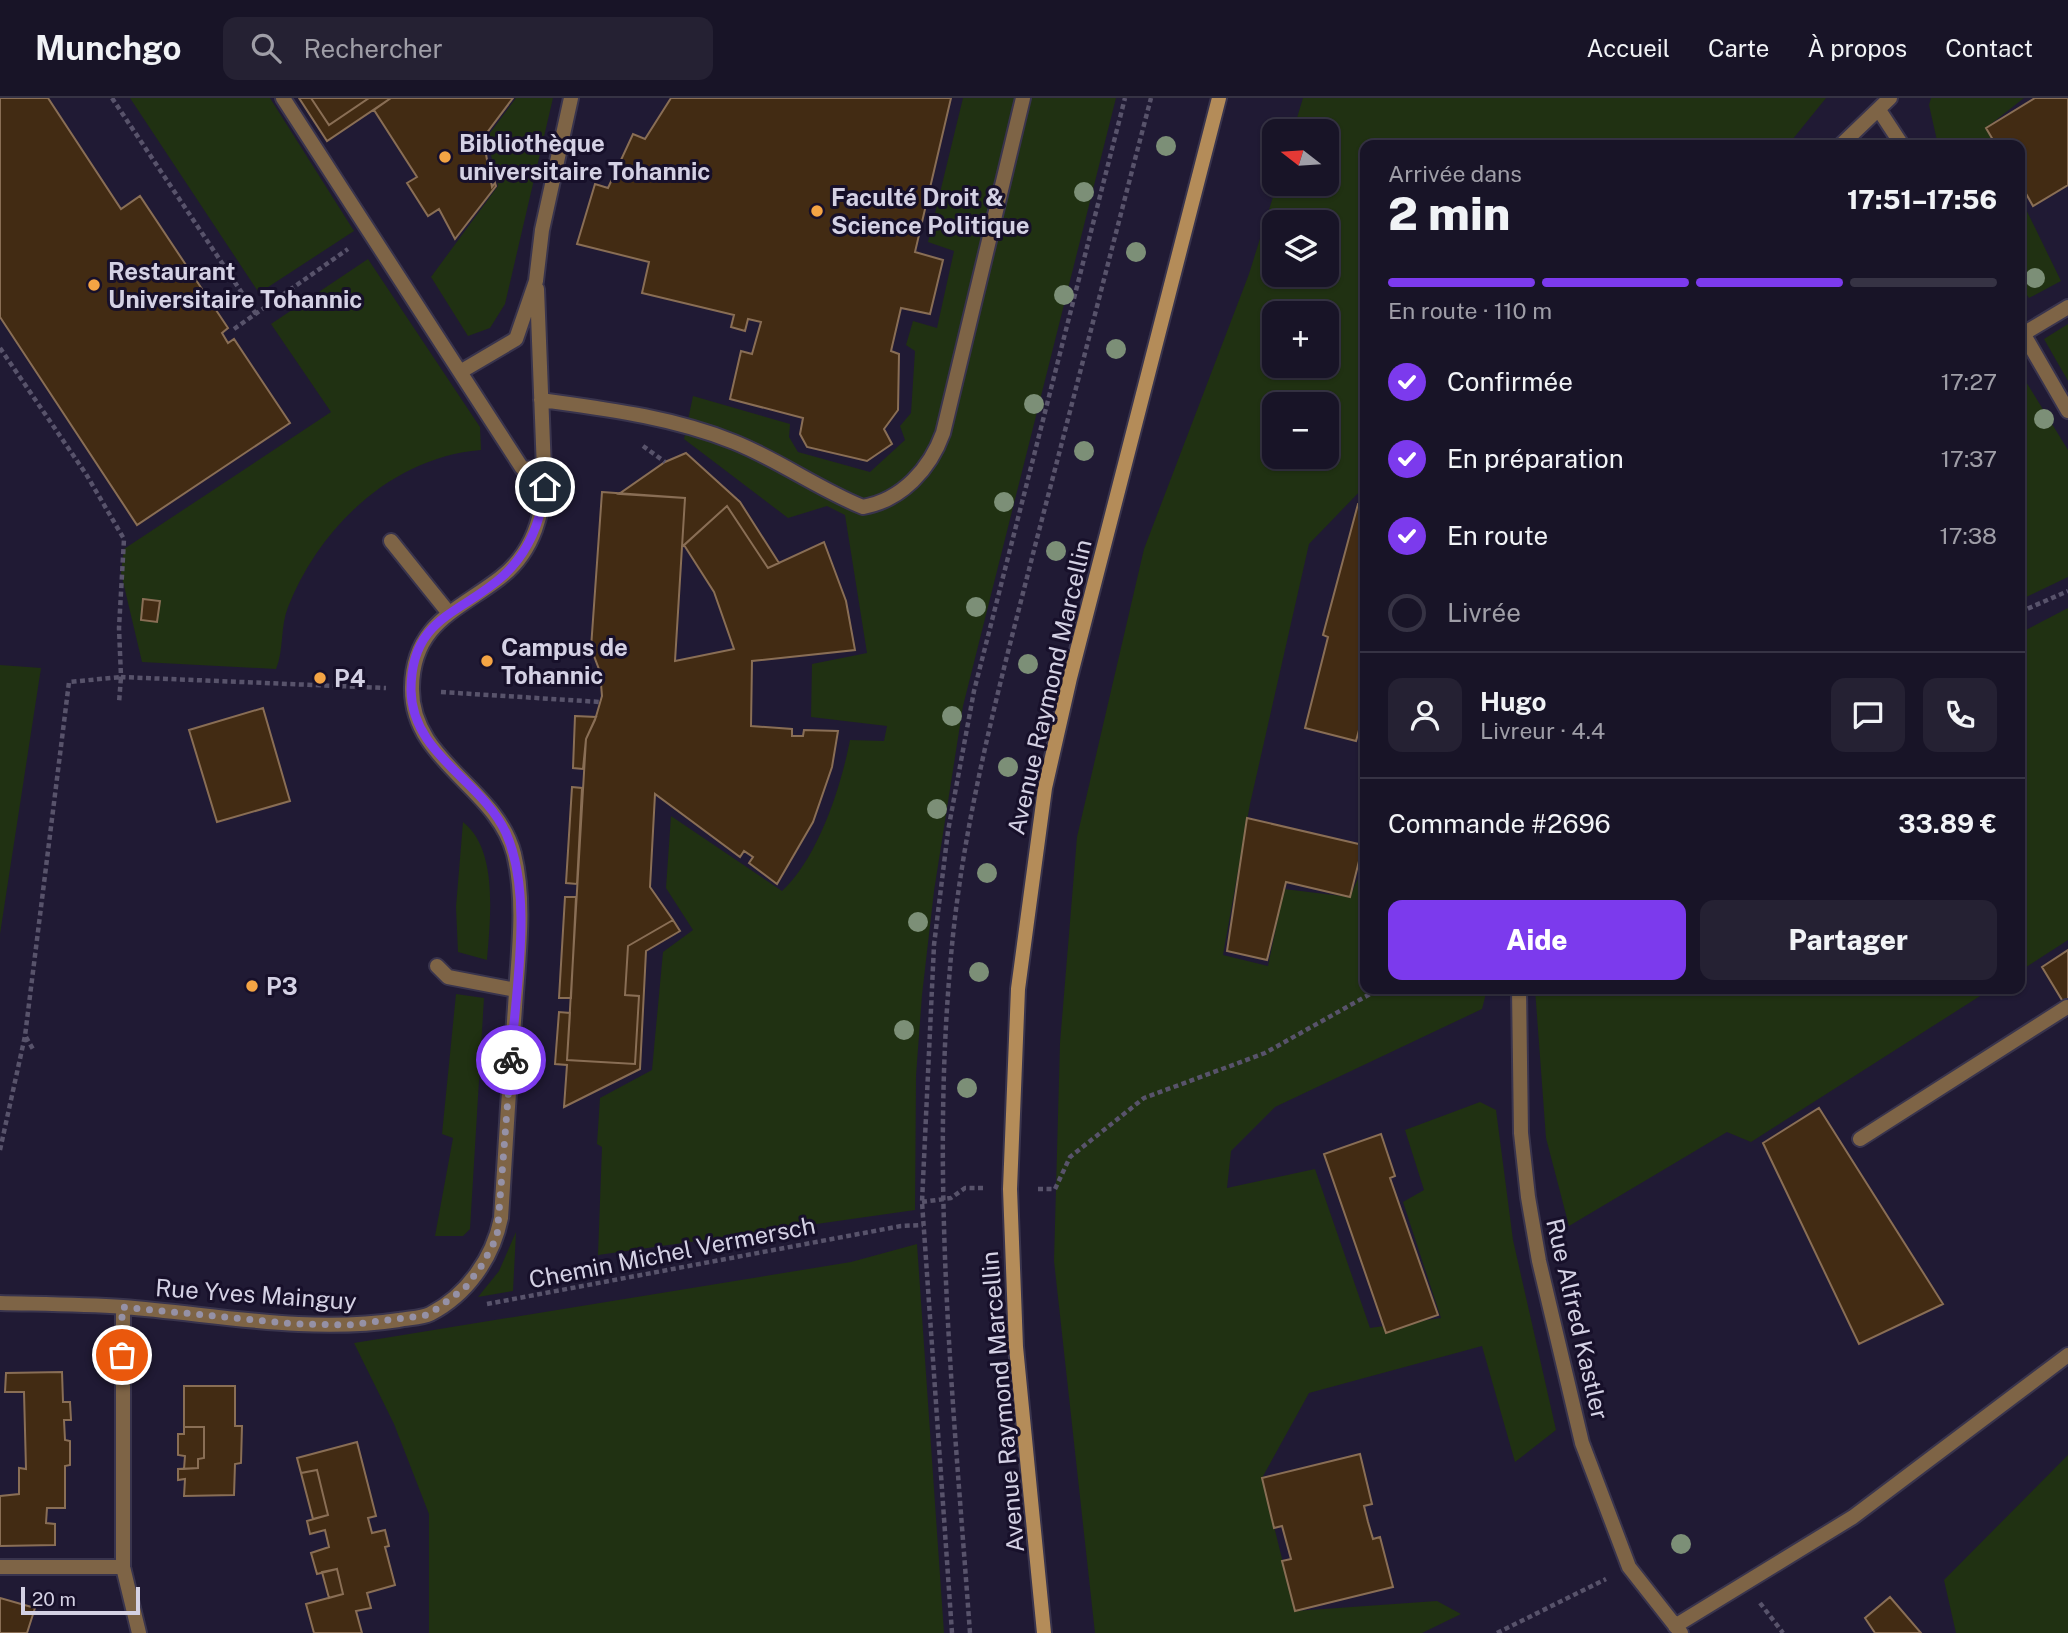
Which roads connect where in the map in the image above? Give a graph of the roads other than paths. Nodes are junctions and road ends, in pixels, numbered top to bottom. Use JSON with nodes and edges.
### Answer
{"nodes":[{"id":1,"x":283,"y":98,"type":"edge"},
{"id":2,"x":571,"y":98,"type":"edge"},
{"id":3,"x":1023,"y":98,"type":"edge"},
{"id":4,"x":1219,"y":98,"type":"edge"},
{"id":5,"x":1890,"y":98,"type":"edge"},
{"id":6,"x":1879,"y":110,"type":"junction"},
{"id":7,"x":1846,"y":140,"type":"edge"},
{"id":8,"x":1899,"y":140,"type":"edge"},
{"id":9,"x":536,"y":281,"type":"junction"},
{"id":10,"x":2068,"y":307,"type":"edge"},
{"id":11,"x":2025,"y":329,"type":"edge"},
{"id":12,"x":2025,"y":338,"type":"edge"},
{"id":13,"x":460,"y":372,"type":"junction"},
{"id":14,"x":541,"y":400,"type":"junction"},
{"id":15,"x":2068,"y":411,"type":"edge"},
{"id":16,"x":544,"y":470,"type":"junction"},
{"id":17,"x":391,"y":541,"type":"dead end"},
{"id":18,"x":449,"y":611,"type":"junction"},
{"id":19,"x":438,"y":966,"type":"dead end"},
{"id":20,"x":516,"y":990,"type":"junction"},
{"id":21,"x":1519,"y":994,"type":"edge"},
{"id":22,"x":2067,"y":1007,"type":"edge"},
{"id":23,"x":1860,"y":1139,"type":"dead end"},
{"id":24,"x":0,"y":1303,"type":"edge"},
{"id":25,"x":122,"y":1307,"type":"junction"},
{"id":26,"x":2068,"y":1355,"type":"edge"},
{"id":27,"x":0,"y":1567,"type":"edge"},
{"id":28,"x":123,"y":1567,"type":"junction"},
{"id":29,"x":1678,"y":1629,"type":"edge"},
{"id":30,"x":139,"y":1633,"type":"edge"},
{"id":31,"x":1044,"y":1633,"type":"edge"}],
"edges":[{"from":1,"to":13,"type":"street"},
{"from":2,"to":9,"type":"street"},
{"from":3,"to":14,"type":"street"},
{"from":4,"to":31,"type":"main road","name":"Avenue Raymond Marcellin"},
{"from":5,"to":6,"type":"street"},
{"from":6,"to":7,"type":"street"},
{"from":6,"to":8,"type":"street"},
{"from":9,"to":13,"type":"street"},
{"from":9,"to":14,"type":"street","name":"Rue Yves Mainguy"},
{"from":10,"to":11,"type":"street"},
{"from":12,"to":15,"type":"street"},
{"from":13,"to":16,"type":"street"},
{"from":14,"to":16,"type":"street","name":"Rue Yves Mainguy"},
{"from":16,"to":18,"type":"street","name":"Rue Yves Mainguy"},
{"from":17,"to":18,"type":"street"},
{"from":18,"to":20,"type":"street","name":"Rue Yves Mainguy"},
{"from":19,"to":20,"type":"street"},
{"from":20,"to":25,"type":"street","name":"Rue Yves Mainguy"},
{"from":21,"to":29,"type":"street","name":"Rue Alfred Kastler"},
{"from":22,"to":23,"type":"street"},
{"from":24,"to":25,"type":"street","name":"Rue Yves Mainguy"},
{"from":25,"to":28,"type":"street"},
{"from":26,"to":29,"type":"street"},
{"from":27,"to":28,"type":"street"},
{"from":28,"to":30,"type":"street"}]}
